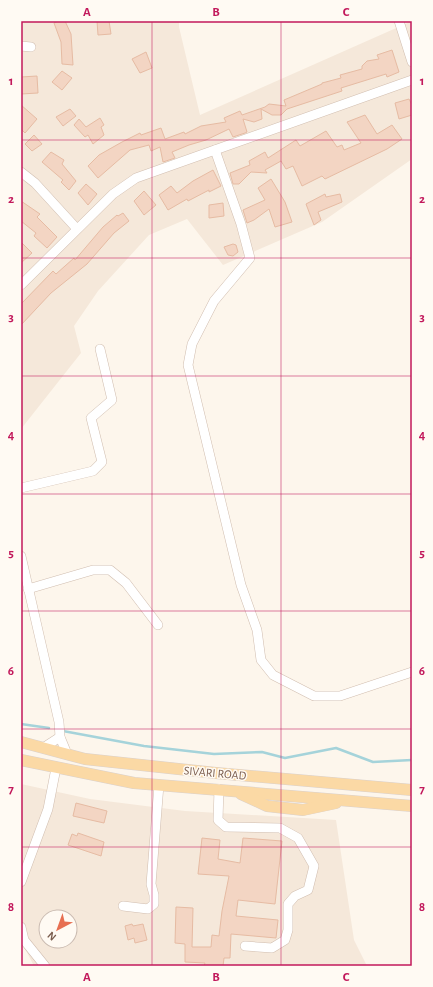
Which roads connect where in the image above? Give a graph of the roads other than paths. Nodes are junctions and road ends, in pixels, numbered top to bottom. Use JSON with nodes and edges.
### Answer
{"nodes":[{"id":1,"x":400,"y":21,"type":"edge"},
{"id":2,"x":21,"y":46,"type":"edge"},
{"id":3,"x":31,"y":47,"type":"dead end"},
{"id":4,"x":412,"y":62,"type":"edge"},
{"id":5,"x":412,"y":80,"type":"edge"},
{"id":6,"x":215,"y":150,"type":"junction"},
{"id":7,"x":21,"y":172,"type":"edge"},
{"id":8,"x":78,"y":229,"type":"junction"},
{"id":9,"x":21,"y":285,"type":"edge"},
{"id":10,"x":100,"y":349,"type":"dead end"},
{"id":11,"x":21,"y":488,"type":"edge"},
{"id":12,"x":21,"y":556,"type":"edge"},
{"id":13,"x":28,"y":589,"type":"junction"},
{"id":14,"x":158,"y":625,"type":"dead end"},
{"id":15,"x":412,"y":672,"type":"edge"},
{"id":16,"x":60,"y":737,"type":"junction"},
{"id":17,"x":21,"y":742,"type":"edge"},
{"id":18,"x":43,"y":748,"type":"junction"},
{"id":19,"x":67,"y":754,"type":"junction"},
{"id":20,"x":21,"y":760,"type":"edge"},
{"id":21,"x":56,"y":768,"type":"junction"},
{"id":22,"x":159,"y":785,"type":"junction"},
{"id":23,"x":219,"y":789,"type":"junction"},
{"id":24,"x":412,"y":790,"type":"edge"},
{"id":25,"x":412,"y":806,"type":"edge"},
{"id":26,"x":21,"y":882,"type":"edge"},
{"id":27,"x":124,"y":906,"type":"dead end"},
{"id":28,"x":21,"y":927,"type":"edge"},
{"id":29,"x":245,"y":946,"type":"dead end"},
{"id":30,"x":45,"y":966,"type":"edge"}],
"edges":[{"from":1,"to":4,"type":"street"},
{"from":2,"to":3,"type":"street"},
{"from":5,"to":6,"type":"street"},
{"from":6,"to":8,"type":"street"},
{"from":6,"to":15,"type":"street"},
{"from":7,"to":8,"type":"street"},
{"from":8,"to":9,"type":"street"},
{"from":10,"to":11,"type":"street"},
{"from":12,"to":13,"type":"street"},
{"from":13,"to":14,"type":"street"},
{"from":13,"to":16,"type":"street"},
{"from":16,"to":18,"type":"street"},
{"from":16,"to":19,"type":"street"},
{"from":17,"to":18,"type":"main road","name":"SIVARI ROAD"},
{"from":18,"to":19,"type":"main road","name":"SIVARI ROAD"},
{"from":19,"to":24,"type":"main road","name":"SIVARI ROAD"},
{"from":20,"to":21,"type":"main road","name":"SIVARI ROAD"},
{"from":21,"to":22,"type":"main road","name":"SIVARI ROAD"},
{"from":21,"to":26,"type":"street"},
{"from":22,"to":23,"type":"main road","name":"SIVARI ROAD"},
{"from":22,"to":27,"type":"street"},
{"from":23,"to":25,"type":"main road","name":"SIVARI ROAD"},
{"from":23,"to":29,"type":"street"},
{"from":28,"to":30,"type":"street"}]}
